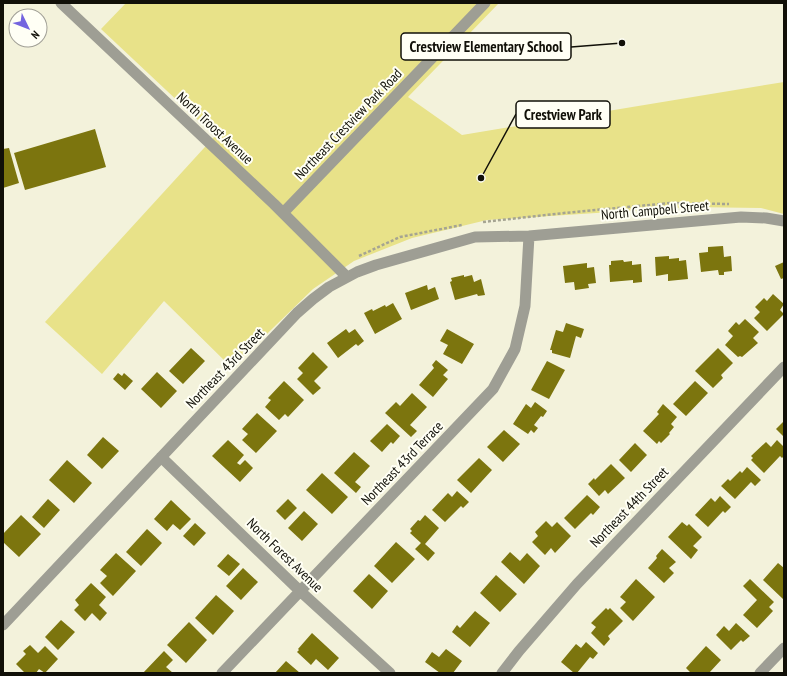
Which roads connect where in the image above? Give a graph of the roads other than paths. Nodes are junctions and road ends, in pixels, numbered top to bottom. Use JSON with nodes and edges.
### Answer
{"nodes":[{"id":1,"x":61,"y":3,"type":"edge"},
{"id":2,"x":484,"y":3,"type":"edge"},
{"id":3,"x":283,"y":213,"type":"junction"},
{"id":4,"x":784,"y":221,"type":"edge"},
{"id":5,"x":529,"y":236,"type":"junction"},
{"id":6,"x":347,"y":277,"type":"junction"},
{"id":7,"x":784,"y":367,"type":"edge"},
{"id":8,"x":161,"y":457,"type":"junction"},
{"id":9,"x":300,"y":591,"type":"junction"},
{"id":10,"x":3,"y":625,"type":"edge"},
{"id":11,"x":784,"y":648,"type":"edge"},
{"id":12,"x":222,"y":673,"type":"edge"},
{"id":13,"x":390,"y":673,"type":"edge"},
{"id":14,"x":502,"y":673,"type":"edge"},
{"id":15,"x":760,"y":673,"type":"edge"}],
"edges":[{"from":1,"to":3,"type":"street","name":"North Troost Avenue"},
{"from":2,"to":3,"type":"street","name":"Northeast Crestview Park Road"},
{"from":3,"to":6,"type":"street","name":"North Troost Avenue"},
{"from":4,"to":5,"type":"street","name":"North Campbell Street"},
{"from":5,"to":6,"type":"street","name":"Northeast 43rd Street"},
{"from":5,"to":9,"type":"street","name":"Northeast 43rd Terrace"},
{"from":6,"to":8,"type":"street","name":"Northeast 43rd Street"},
{"from":7,"to":14,"type":"street","name":"Northeast 44th Street"},
{"from":8,"to":9,"type":"street","name":"North Forest Avenue"},
{"from":8,"to":10,"type":"street","name":"Northeast 43rd Street"},
{"from":9,"to":12,"type":"street","name":"Northeast 43rd Terrace"},
{"from":9,"to":13,"type":"street","name":"North Forest Avenue"},
{"from":11,"to":15,"type":"street"}]}
